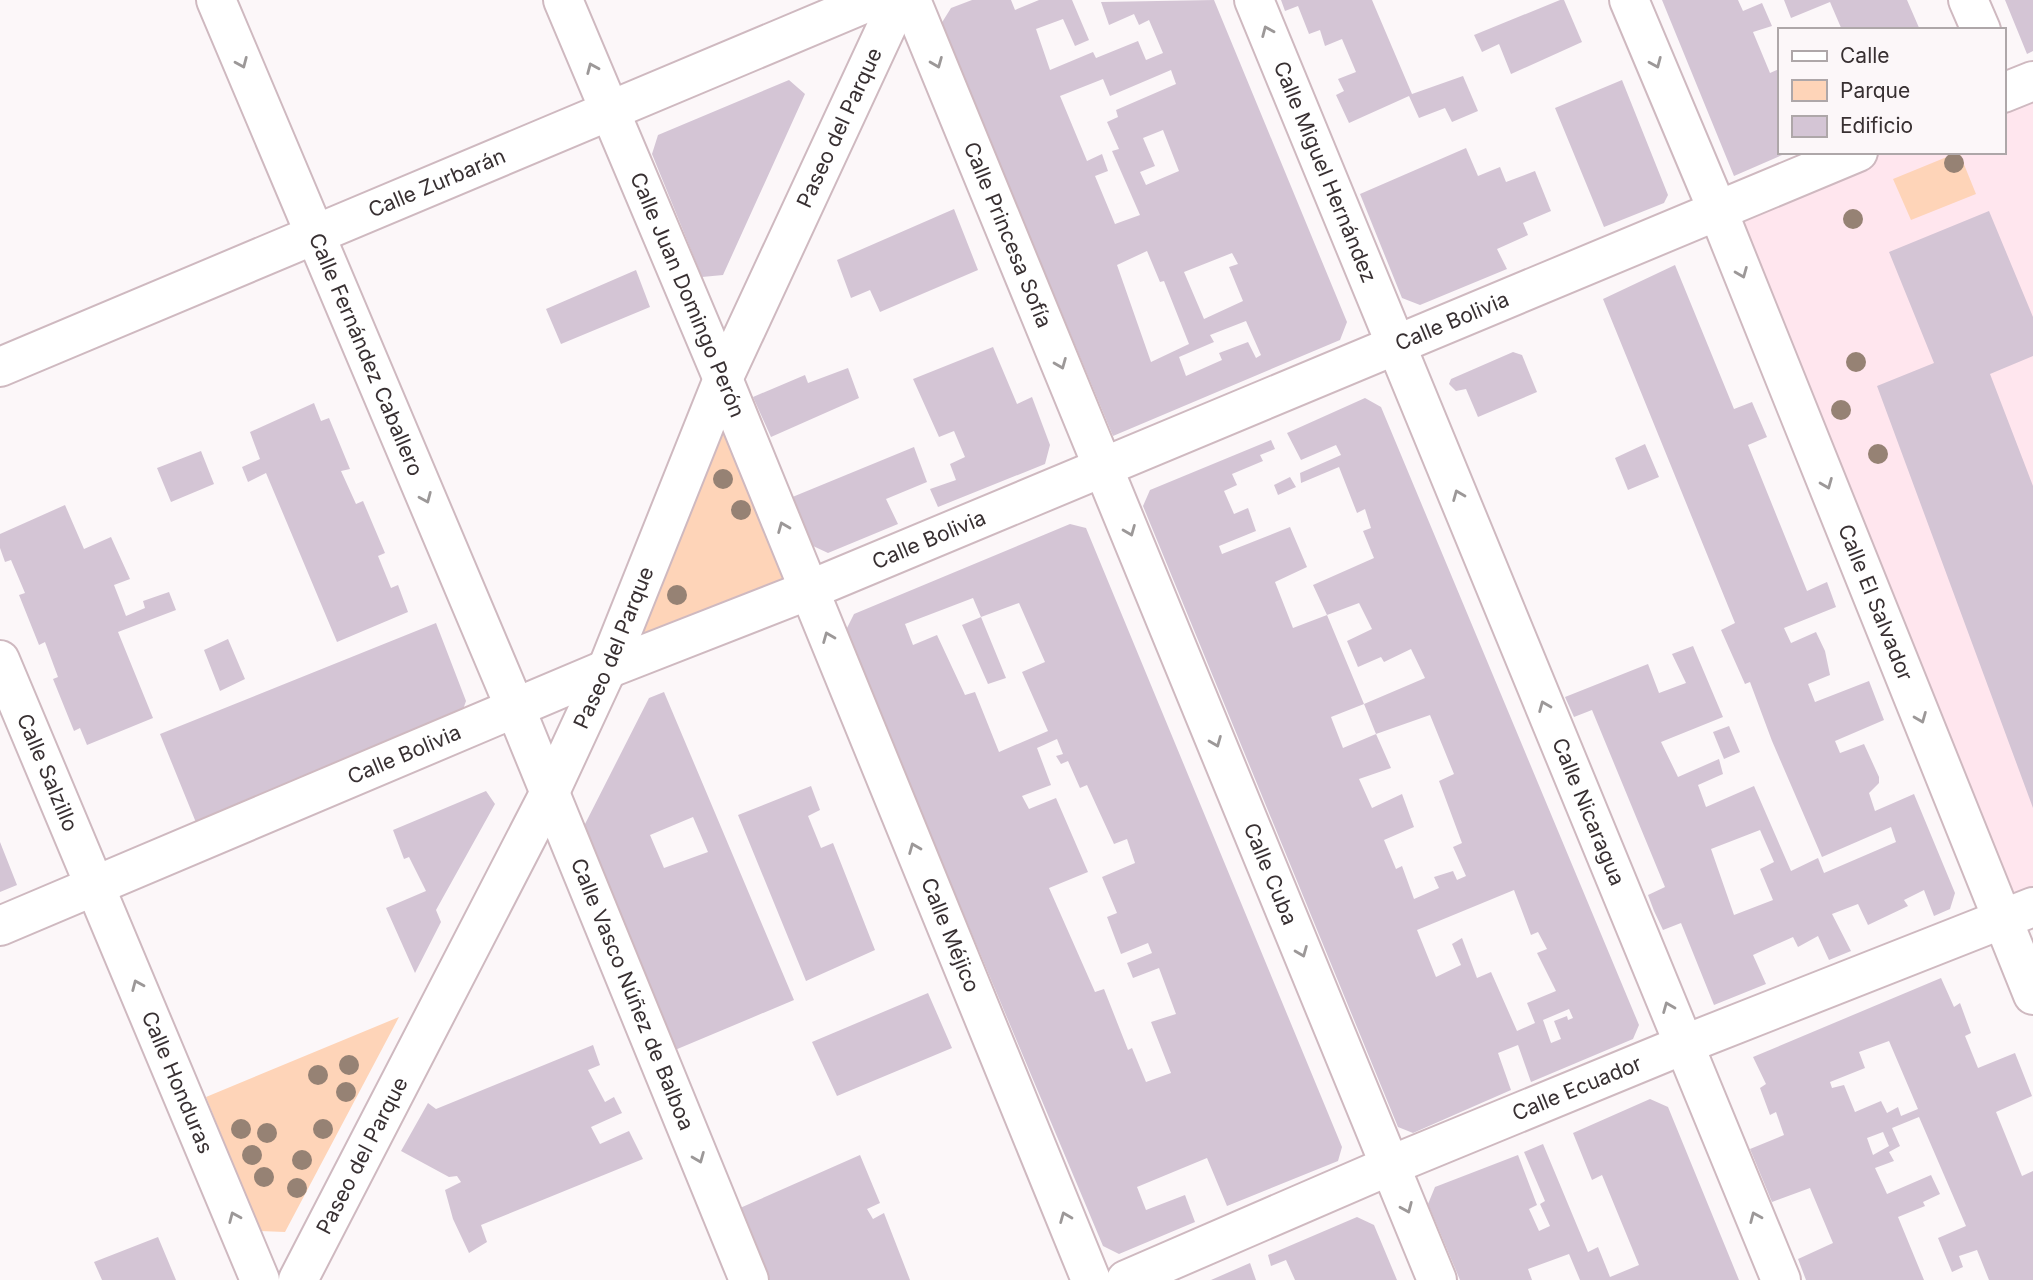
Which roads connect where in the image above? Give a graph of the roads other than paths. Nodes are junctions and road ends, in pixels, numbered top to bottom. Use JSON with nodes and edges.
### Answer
{"nodes":[{"id":1,"x":216,"y":0,"type":"edge"},
{"id":2,"x":563,"y":0,"type":"edge"},
{"id":3,"x":873,"y":0,"type":"edge"},
{"id":4,"x":899,"y":0,"type":"edge"},
{"id":5,"x":911,"y":0,"type":"edge"},
{"id":6,"x":1254,"y":0,"type":"edge"},
{"id":7,"x":1629,"y":0,"type":"edge"},
{"id":8,"x":1968,"y":0,"type":"edge"},
{"id":9,"x":1980,"y":28,"type":"edge"},
{"id":10,"x":609,"y":109,"type":"junction"},
{"id":11,"x":1853,"y":154,"type":"edge"},
{"id":12,"x":1717,"y":209,"type":"junction"},
{"id":13,"x":314,"y":235,"type":"junction"},
{"id":14,"x":1396,"y":343,"type":"junction"},
{"id":15,"x":0,"y":366,"type":"edge"},
{"id":16,"x":723,"y":379,"type":"junction"},
{"id":17,"x":1104,"y":468,"type":"junction"},
{"id":18,"x":809,"y":590,"type":"junction"},
{"id":19,"x":0,"y":660,"type":"edge"},
{"id":20,"x":607,"y":669,"type":"junction"},
{"id":21,"x":516,"y":710,"type":"junction"},
{"id":22,"x":549,"y":794,"type":"junction"},
{"id":23,"x":96,"y":887,"type":"junction"},
{"id":24,"x":2017,"y":913,"type":"edge"},
{"id":25,"x":0,"y":926,"type":"edge"},
{"id":26,"x":2033,"y":995,"type":"edge"},
{"id":27,"x":1684,"y":1045,"type":"junction"},
{"id":28,"x":1389,"y":1166,"type":"junction"},
{"id":29,"x":260,"y":1280,"type":"edge"},
{"id":30,"x":298,"y":1280,"type":"edge"},
{"id":31,"x":749,"y":1280,"type":"edge"},
{"id":32,"x":1091,"y":1280,"type":"edge"},
{"id":33,"x":1126,"y":1280,"type":"edge"},
{"id":34,"x":1437,"y":1280,"type":"edge"},
{"id":35,"x":1782,"y":1280,"type":"edge"}],
"edges":[{"from":1,"to":13,"type":"street","name":"Calle Fernández Caballero","one_way":true},
{"from":10,"to":2,"type":"street","name":"Calle Juan Domingo Perón","one_way":true},
{"from":3,"to":10,"type":"street","name":"Calle Zurbarán"},
{"from":4,"to":16,"type":"street","name":"Paseo del Parque"},
{"from":5,"to":17,"type":"street","name":"Calle Princesa Sofía","one_way":true},
{"from":14,"to":6,"type":"street","name":"Calle Miguel Hernández","one_way":true},
{"from":7,"to":12,"type":"street","name":"Calle El Salvador","one_way":true},
{"from":8,"to":9,"type":"street"},
{"from":10,"to":13,"type":"street","name":"Calle Zurbarán"},
{"from":10,"to":16,"type":"street","name":"Calle Juan Domingo Perón"},
{"from":11,"to":12,"type":"street","name":"Calle Bolivia"},
{"from":12,"to":14,"type":"street","name":"Calle Bolivia"},
{"from":12,"to":24,"type":"street","name":"Calle El Salvador","one_way":true},
{"from":13,"to":15,"type":"street","name":"Calle Zurbarán"},
{"from":13,"to":21,"type":"street","name":"Calle Fernández Caballero","one_way":true},
{"from":14,"to":17,"type":"street","name":"Calle Bolivia"},
{"from":27,"to":14,"type":"street","name":"Calle Nicaragua","one_way":true},
{"from":18,"to":16,"type":"street","name":"Calle Juan Domingo Perón","one_way":true},
{"from":16,"to":20,"type":"street","name":"Paseo del Parque"},
{"from":17,"to":18,"type":"street","name":"Calle Bolivia"},
{"from":17,"to":28,"type":"street","name":"Calle Cuba","one_way":true},
{"from":18,"to":20,"type":"street","name":"Calle Bolivia"},
{"from":32,"to":18,"type":"street","name":"Calle Méjico","one_way":true},
{"from":19,"to":23,"type":"street","name":"Calle Salzillo"},
{"from":20,"to":21,"type":"street","name":"Calle Bolivia"},
{"from":20,"to":22,"type":"street","name":"Paseo del Parque"},
{"from":21,"to":22,"type":"street","name":"Calle Vasco Núñez de Balboa"},
{"from":21,"to":23,"type":"street","name":"Calle Bolivia"},
{"from":22,"to":30,"type":"street","name":"Paseo del Parque"},
{"from":22,"to":31,"type":"street","name":"Calle Vasco Núñez de Balboa","one_way":true},
{"from":23,"to":25,"type":"street","name":"Calle Bolivia"},
{"from":29,"to":23,"type":"street","name":"Calle Honduras","one_way":true},
{"from":24,"to":26,"type":"street","name":"Calle El Salvador"},
{"from":24,"to":27,"type":"street","name":"Calle Ecuador"},
{"from":27,"to":28,"type":"street","name":"Calle Ecuador"},
{"from":35,"to":27,"type":"street","name":"Calle Nicaragua","one_way":true},
{"from":28,"to":33,"type":"street","name":"Calle Ecuador"},
{"from":28,"to":34,"type":"street","name":"Calle Cuba","one_way":true}]}
